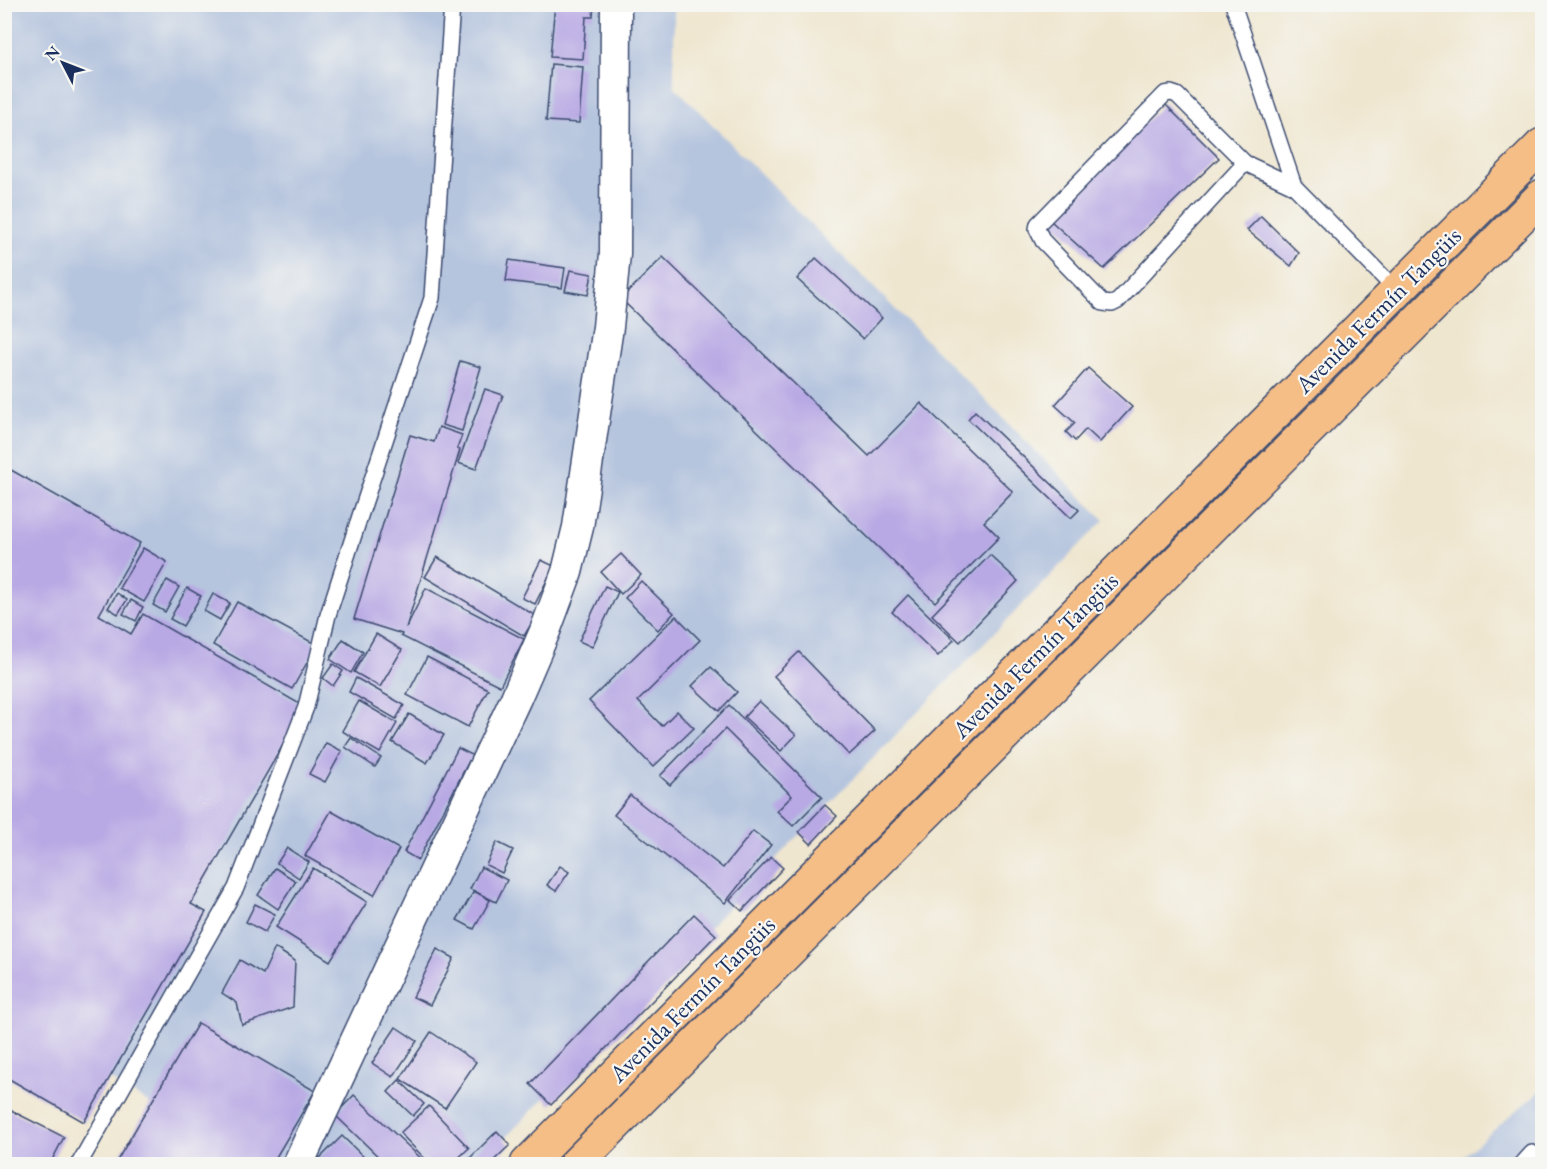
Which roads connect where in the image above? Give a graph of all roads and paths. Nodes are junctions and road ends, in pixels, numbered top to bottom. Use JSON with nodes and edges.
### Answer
{"nodes":[{"id":1,"x":453,"y":4,"type":"edge"},
{"id":2,"x":615,"y":4,"type":"edge"},
{"id":3,"x":1233,"y":4,"type":"edge"},
{"id":4,"x":1542,"y":145,"type":"edge"},
{"id":5,"x":1245,"y":163,"type":"junction"},
{"id":6,"x":1294,"y":186,"type":"junction"},
{"id":7,"x":1542,"y":196,"type":"edge"},
{"id":8,"x":1397,"y":291,"type":"junction"},
{"id":9,"x":811,"y":880,"type":"junction"},
{"id":10,"x":836,"y":904,"type":"junction"},
{"id":11,"x":79,"y":1164,"type":"edge"},
{"id":12,"x":298,"y":1164,"type":"edge"},
{"id":13,"x":527,"y":1164,"type":"edge"},
{"id":14,"x":576,"y":1164,"type":"edge"}],
"edges":[{"from":1,"to":11,"type":"lane"},
{"from":2,"to":12,"type":"street"},
{"from":3,"to":6,"type":"lane"},
{"from":4,"to":8,"type":"main road","name":"Avenida Fermín Tangüis"},
{"from":5,"to":5,"type":"lane"},
{"from":5,"to":6,"type":"lane"},
{"from":6,"to":8,"type":"lane"},
{"from":7,"to":10,"type":"main road","name":"Avenida Fermín Tangüis"},
{"from":8,"to":9,"type":"main road","name":"Avenida Fermín Tangüis"},
{"from":9,"to":10,"type":"main road"},
{"from":9,"to":13,"type":"main road","name":"Avenida Fermín Tangüis"},
{"from":10,"to":14,"type":"main road","name":"Avenida Fermín Tangüis"}]}
